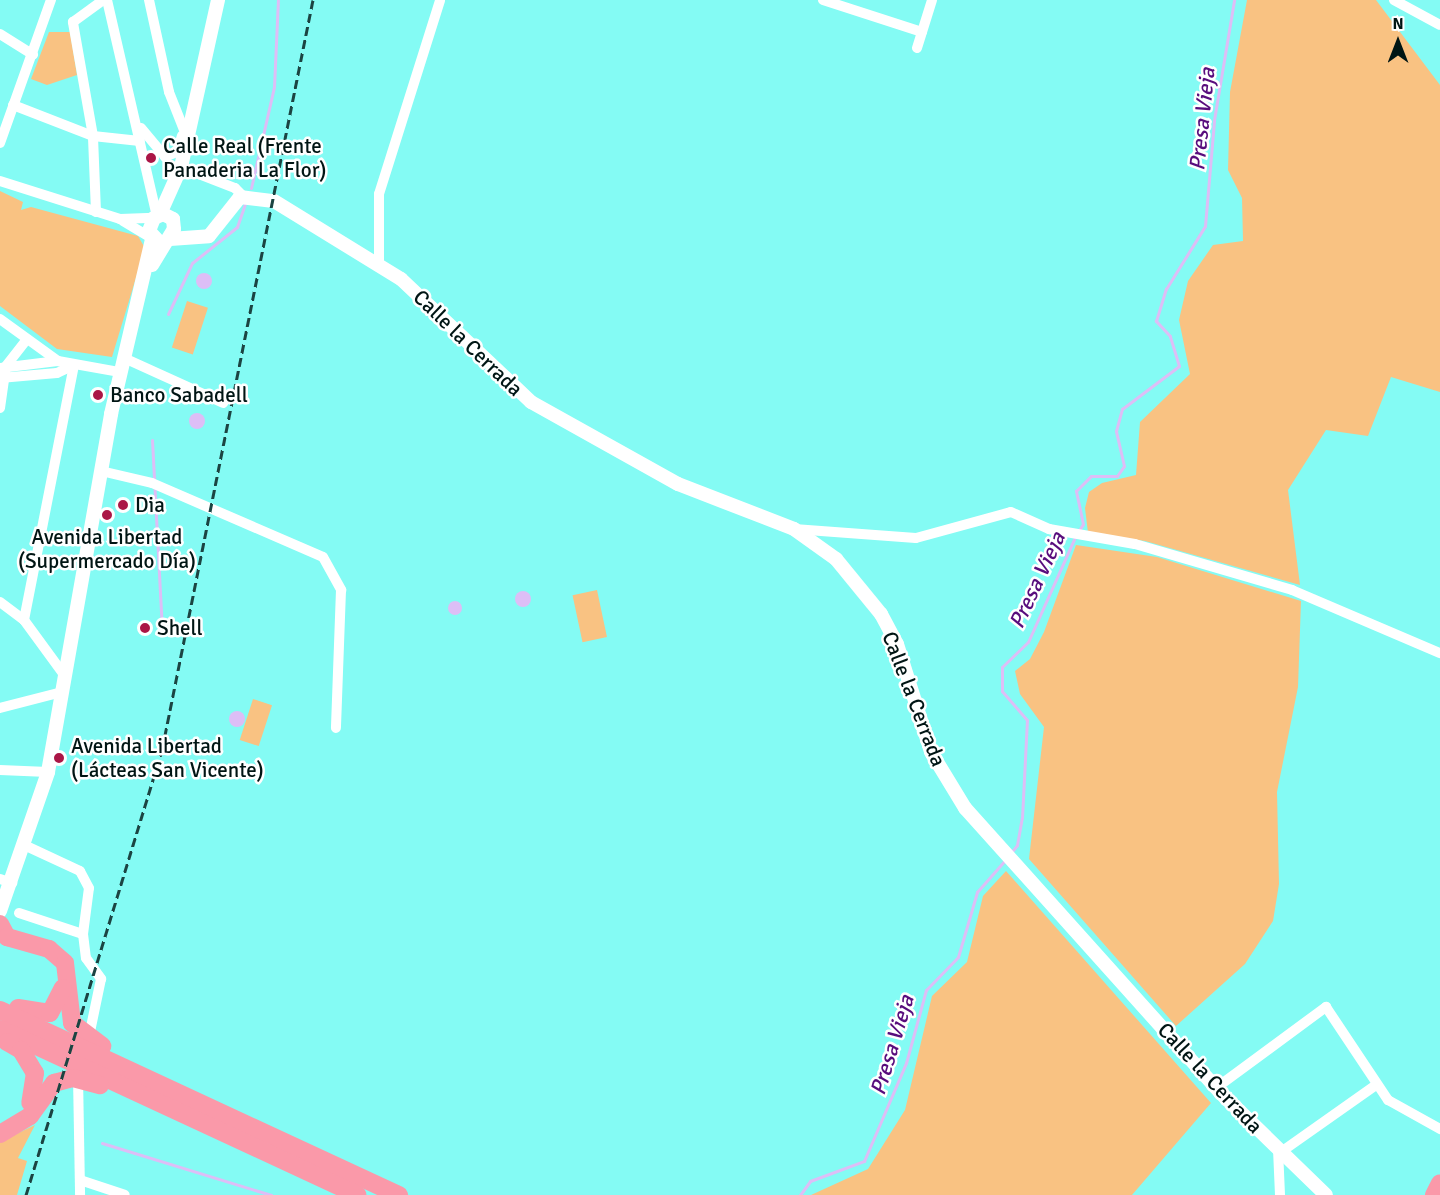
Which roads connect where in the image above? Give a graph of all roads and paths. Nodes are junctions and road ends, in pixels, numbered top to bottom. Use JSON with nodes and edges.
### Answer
{"nodes":[{"id":1,"x":105,"y":0,"type":"edge"},
{"id":2,"x":150,"y":0,"type":"edge"},
{"id":3,"x":218,"y":0,"type":"edge"},
{"id":4,"x":440,"y":0,"type":"edge"},
{"id":5,"x":823,"y":0,"type":"edge"},
{"id":6,"x":932,"y":0,"type":"edge"},
{"id":7,"x":1394,"y":0,"type":"edge"},
{"id":8,"x":52,"y":2,"type":"edge"},
{"id":9,"x":1440,"y":25,"type":"edge"},
{"id":10,"x":922,"y":32,"type":"junction"},
{"id":11,"x":0,"y":34,"type":"edge"},
{"id":12,"x":916,"y":48,"type":"dead end"},
{"id":13,"x":33,"y":55,"type":"junction"},
{"id":14,"x":13,"y":105,"type":"junction"},
{"id":15,"x":137,"y":122,"type":"junction"},
{"id":16,"x":93,"y":136,"type":"junction"},
{"id":17,"x":183,"y":140,"type":"junction"},
{"id":18,"x":140,"y":141,"type":"junction"},
{"id":19,"x":0,"y":143,"type":"edge"},
{"id":20,"x":180,"y":172,"type":"junction"},
{"id":21,"x":0,"y":181,"type":"edge"},
{"id":22,"x":244,"y":197,"type":"junction"},
{"id":23,"x":96,"y":212,"type":"junction"},
{"id":24,"x":120,"y":219,"type":"junction"},
{"id":25,"x":165,"y":225,"type":"junction"},
{"id":26,"x":152,"y":239,"type":"junction"},
{"id":27,"x":379,"y":266,"type":"junction"},
{"id":28,"x":149,"y":269,"type":"junction"},
{"id":29,"x":0,"y":319,"type":"edge"},
{"id":30,"x":27,"y":339,"type":"junction"},
{"id":31,"x":57,"y":361,"type":"junction"},
{"id":32,"x":74,"y":365,"type":"junction"},
{"id":33,"x":122,"y":365,"type":"junction"},
{"id":34,"x":3,"y":372,"type":"edge"},
{"id":35,"x":224,"y":403,"type":"dead end"},
{"id":36,"x":0,"y":408,"type":"edge"},
{"id":37,"x":101,"y":471,"type":"junction"},
{"id":38,"x":794,"y":529,"type":"junction"},
{"id":39,"x":0,"y":602,"type":"edge"},
{"id":40,"x":24,"y":620,"type":"junction"},
{"id":41,"x":1440,"y":653,"type":"edge"},
{"id":42,"x":65,"y":676,"type":"junction"},
{"id":43,"x":62,"y":692,"type":"junction"},
{"id":44,"x":0,"y":708,"type":"edge"},
{"id":45,"x":336,"y":728,"type":"dead end"},
{"id":46,"x":0,"y":770,"type":"edge"},
{"id":47,"x":48,"y":772,"type":"junction"},
{"id":48,"x":24,"y":845,"type":"junction"},
{"id":49,"x":6,"y":881,"type":"edge"},
{"id":50,"x":0,"y":911,"type":"edge"},
{"id":51,"x":19,"y":913,"type":"dead end"},
{"id":52,"x":0,"y":924,"type":"edge"},
{"id":53,"x":83,"y":934,"type":"junction"},
{"id":54,"x":7,"y":946,"type":"edge"},
{"id":55,"x":0,"y":1001,"type":"edge"},
{"id":56,"x":0,"y":1010,"type":"edge"},
{"id":57,"x":0,"y":1029,"type":"edge"},
{"id":58,"x":0,"y":1038,"type":"edge"},
{"id":59,"x":63,"y":1049,"type":"junction"},
{"id":60,"x":87,"y":1067,"type":"junction"},
{"id":61,"x":1376,"y":1085,"type":"junction"},
{"id":62,"x":1216,"y":1088,"type":"junction"},
{"id":63,"x":0,"y":1126,"type":"edge"},
{"id":64,"x":1440,"y":1129,"type":"edge"},
{"id":65,"x":0,"y":1134,"type":"edge"},
{"id":66,"x":1280,"y":1150,"type":"junction"},
{"id":67,"x":80,"y":1180,"type":"junction"},
{"id":68,"x":1440,"y":1183,"type":"edge"},
{"id":69,"x":80,"y":1195,"type":"edge"},
{"id":70,"x":125,"y":1195,"type":"edge"},
{"id":71,"x":357,"y":1195,"type":"edge"},
{"id":72,"x":399,"y":1195,"type":"edge"},
{"id":73,"x":1280,"y":1195,"type":"edge"},
{"id":74,"x":1326,"y":1195,"type":"edge"},
{"id":75,"x":1434,"y":1195,"type":"edge"}],
"edges":[{"from":1,"to":15,"type":"street"},
{"from":1,"to":16,"type":"street"},
{"from":2,"to":17,"type":"street"},
{"from":3,"to":17,"type":"street"},
{"from":4,"to":27,"type":"street"},
{"from":5,"to":10,"type":"street"},
{"from":6,"to":10,"type":"street"},
{"from":7,"to":9,"type":"street"},
{"from":8,"to":13,"type":"street"},
{"from":10,"to":12,"type":"street"},
{"from":11,"to":13,"type":"street"},
{"from":13,"to":14,"type":"street"},
{"from":14,"to":16,"type":"street"},
{"from":14,"to":19,"type":"street"},
{"from":15,"to":17,"type":"street"},
{"from":15,"to":18,"type":"street"},
{"from":16,"to":18,"type":"street"},
{"from":16,"to":23,"type":"street"},
{"from":17,"to":20,"type":"street"},
{"from":18,"to":25,"type":"street"},
{"from":20,"to":22,"type":"street","name":"Calle la Cerrada"},
{"from":20,"to":25,"type":"street"},
{"from":21,"to":23,"type":"street"},
{"from":22,"to":25,"type":"street"},
{"from":22,"to":27,"type":"street","name":"Calle la Cerrada"},
{"from":23,"to":24,"type":"street"},
{"from":24,"to":25,"type":"street"},
{"from":24,"to":26,"type":"street"},
{"from":25,"to":26,"type":"street"},
{"from":25,"to":26,"type":"street"},
{"from":25,"to":28,"type":"street"},
{"from":26,"to":28,"type":"street"},
{"from":27,"to":38,"type":"street","name":"Calle la Cerrada"},
{"from":28,"to":33,"type":"street"},
{"from":29,"to":30,"type":"street"},
{"from":30,"to":31,"type":"street"},
{"from":30,"to":34,"type":"street"},
{"from":31,"to":32,"type":"street"},
{"from":31,"to":34,"type":"street"},
{"from":32,"to":33,"type":"street"},
{"from":32,"to":34,"type":"street"},
{"from":32,"to":40,"type":"street"},
{"from":33,"to":35,"type":"street"},
{"from":33,"to":37,"type":"street"},
{"from":34,"to":36,"type":"street"},
{"from":37,"to":42,"type":"street"},
{"from":37,"to":45,"type":"street"},
{"from":38,"to":41,"type":"street"},
{"from":38,"to":62,"type":"street","name":"Calle la Cerrada"},
{"from":39,"to":40,"type":"street"},
{"from":40,"to":42,"type":"street"},
{"from":42,"to":43,"type":"street"},
{"from":43,"to":44,"type":"street"},
{"from":43,"to":47,"type":"street"},
{"from":46,"to":47,"type":"street"},
{"from":47,"to":48,"type":"street"},
{"from":48,"to":49,"type":"street"},
{"from":48,"to":53,"type":"street"},
{"from":49,"to":50,"type":"street"},
{"from":51,"to":53,"type":"street"},
{"from":52,"to":54,"type":"highway"},
{"from":53,"to":60,"type":"street"},
{"from":54,"to":55,"type":"highway"},
{"from":54,"to":60,"type":"highway"},
{"from":56,"to":59,"type":"highway"},
{"from":57,"to":59,"type":"highway"},
{"from":58,"to":63,"type":"highway"},
{"from":59,"to":60,"type":"highway"},
{"from":60,"to":65,"type":"highway"},
{"from":60,"to":67,"type":"street"},
{"from":60,"to":71,"type":"highway"},
{"from":60,"to":72,"type":"highway"},
{"from":61,"to":62,"type":"street"},
{"from":61,"to":64,"type":"street"},
{"from":61,"to":66,"type":"street"},
{"from":62,"to":66,"type":"street","name":"Calle la Cerrada"},
{"from":66,"to":73,"type":"street"},
{"from":66,"to":74,"type":"street","name":"Calle la Cerrada"},
{"from":67,"to":69,"type":"street"},
{"from":67,"to":70,"type":"street"},
{"from":68,"to":75,"type":"highway"}]}
